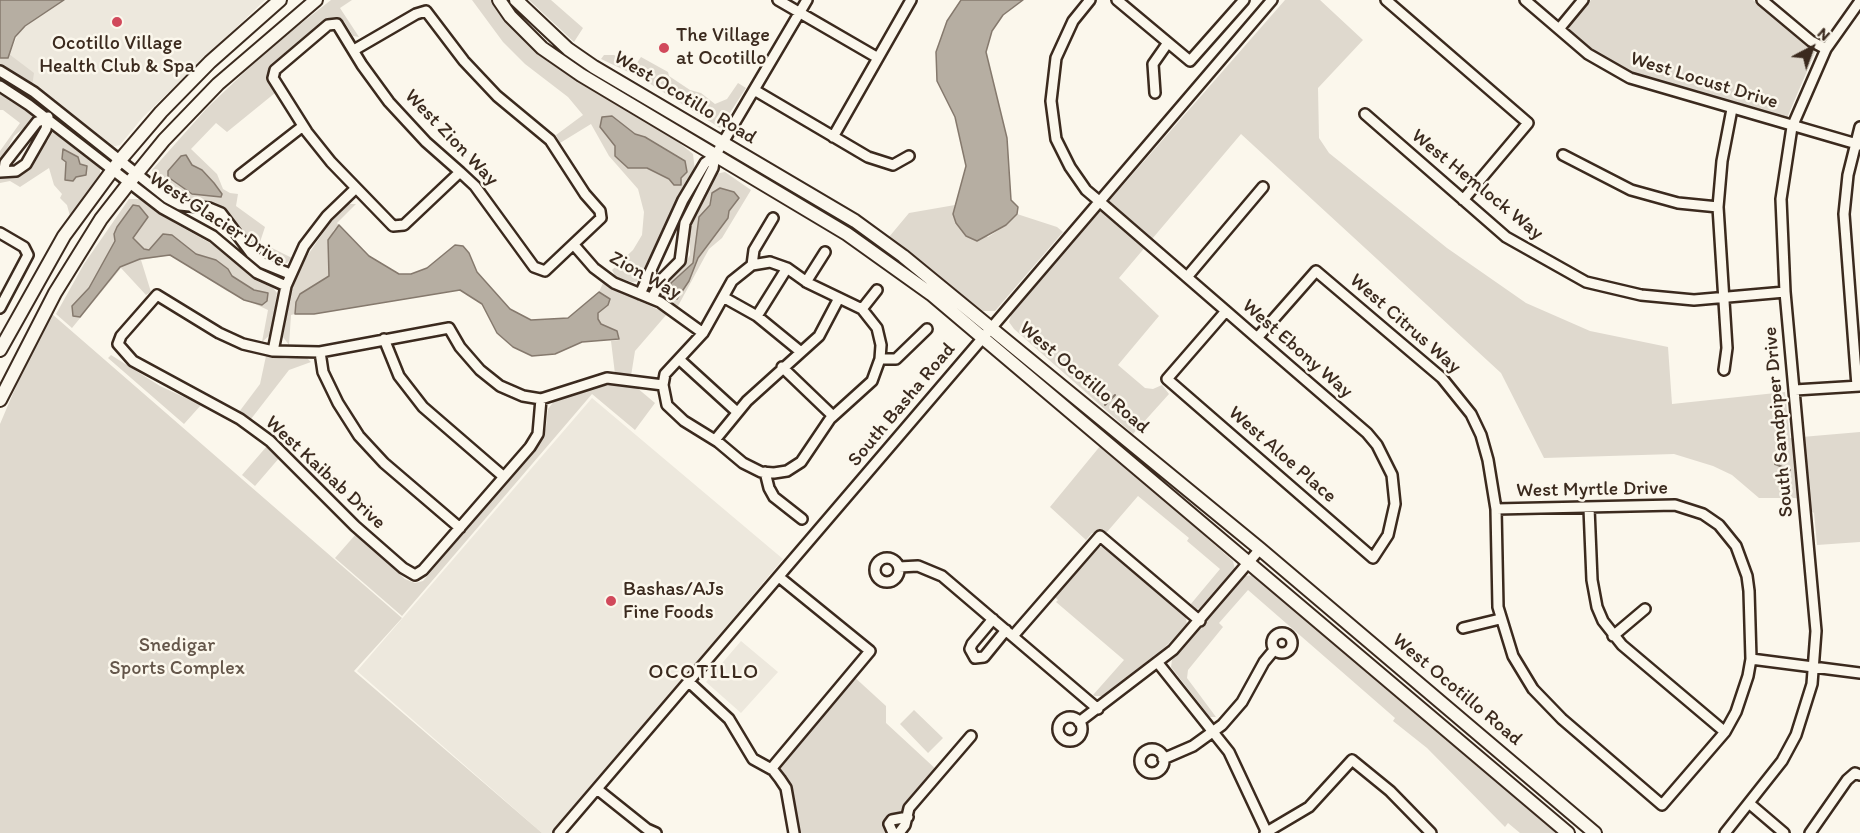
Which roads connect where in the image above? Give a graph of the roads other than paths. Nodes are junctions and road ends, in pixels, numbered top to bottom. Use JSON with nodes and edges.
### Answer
{"nodes":[{"id":1,"x":280,"y":0,"type":"edge"},
{"id":2,"x":316,"y":0,"type":"edge"},
{"id":3,"x":499,"y":0,"type":"edge"},
{"id":4,"x":516,"y":0,"type":"edge"},
{"id":5,"x":778,"y":0,"type":"edge"},
{"id":6,"x":807,"y":0,"type":"edge"},
{"id":7,"x":911,"y":0,"type":"edge"},
{"id":8,"x":1090,"y":0,"type":"edge"},
{"id":9,"x":1117,"y":0,"type":"edge"},
{"id":10,"x":1244,"y":0,"type":"edge"},
{"id":11,"x":1272,"y":0,"type":"edge"},
{"id":12,"x":1386,"y":0,"type":"edge"},
{"id":13,"x":1525,"y":0,"type":"edge"},
{"id":14,"x":1583,"y":0,"type":"edge"},
{"id":15,"x":1762,"y":0,"type":"edge"},
{"id":16,"x":1860,"y":1,"type":"edge"},
{"id":17,"x":265,"y":12,"type":"junction"},
{"id":18,"x":800,"y":12,"type":"junction"},
{"id":19,"x":280,"y":28,"type":"junction"},
{"id":20,"x":1559,"y":29,"type":"junction"},
{"id":21,"x":530,"y":36,"type":"junction"},
{"id":22,"x":1167,"y":44,"type":"junction"},
{"id":23,"x":1826,"y":49,"type":"junction"},
{"id":24,"x":354,"y":50,"type":"junction"},
{"id":25,"x":878,"y":58,"type":"junction"},
{"id":26,"x":588,"y":63,"type":"junction"},
{"id":27,"x":0,"y":71,"type":"edge"},
{"id":28,"x":0,"y":86,"type":"edge"},
{"id":29,"x":756,"y":91,"type":"junction"},
{"id":30,"x":1155,"y":93,"type":"dead end"},
{"id":31,"x":54,"y":109,"type":"junction"},
{"id":32,"x":1732,"y":109,"type":"junction"},
{"id":33,"x":1365,"y":114,"type":"dead end"},
{"id":34,"x":46,"y":119,"type":"junction"},
{"id":35,"x":303,"y":126,"type":"junction"},
{"id":36,"x":1792,"y":126,"type":"junction"},
{"id":37,"x":1860,"y":127,"type":"edge"},
{"id":38,"x":832,"y":137,"type":"junction"},
{"id":39,"x":723,"y":143,"type":"junction"},
{"id":40,"x":1858,"y":145,"type":"edge"},
{"id":41,"x":18,"y":146,"type":"junction"},
{"id":42,"x":1563,"y":155,"type":"dead end"},
{"id":43,"x":30,"y":156,"type":"junction"},
{"id":44,"x":716,"y":156,"type":"junction"},
{"id":45,"x":909,"y":156,"type":"dead end"},
{"id":46,"x":116,"y":165,"type":"junction"},
{"id":47,"x":2,"y":171,"type":"edge"},
{"id":48,"x":460,"y":172,"type":"junction"},
{"id":49,"x":240,"y":175,"type":"dead end"},
{"id":50,"x":133,"y":178,"type":"junction"},
{"id":51,"x":1263,"y":187,"type":"dead end"},
{"id":52,"x":355,"y":189,"type":"junction"},
{"id":53,"x":1463,"y":200,"type":"junction"},
{"id":54,"x":1099,"y":201,"type":"junction"},
{"id":55,"x":1718,"y":207,"type":"junction"},
{"id":56,"x":773,"y":218,"type":"dead end"},
{"id":57,"x":227,"y":222,"type":"junction"},
{"id":58,"x":0,"y":233,"type":"edge"},
{"id":59,"x":213,"y":236,"type":"junction"},
{"id":60,"x":574,"y":245,"type":"junction"},
{"id":61,"x":825,"y":252,"type":"dead end"},
{"id":62,"x":658,"y":259,"type":"junction"},
{"id":63,"x":752,"y":265,"type":"junction"},
{"id":64,"x":675,"y":268,"type":"junction"},
{"id":65,"x":787,"y":268,"type":"junction"},
{"id":66,"x":1849,"y":273,"type":"junction"},
{"id":67,"x":1860,"y":273,"type":"edge"},
{"id":68,"x":290,"y":274,"type":"junction"},
{"id":69,"x":1187,"y":277,"type":"junction"},
{"id":70,"x":806,"y":282,"type":"junction"},
{"id":71,"x":286,"y":286,"type":"junction"},
{"id":72,"x":877,"y":290,"type":"dead end"},
{"id":73,"x":1785,"y":292,"type":"junction"},
{"id":74,"x":640,"y":294,"type":"junction"},
{"id":75,"x":723,"y":297,"type":"junction"},
{"id":76,"x":652,"y":298,"type":"junction"},
{"id":77,"x":839,"y":298,"type":"junction"},
{"id":78,"x":1724,"y":299,"type":"junction"},
{"id":79,"x":0,"y":308,"type":"edge"},
{"id":80,"x":862,"y":309,"type":"junction"},
{"id":81,"x":1226,"y":311,"type":"junction"},
{"id":82,"x":757,"y":315,"type":"junction"},
{"id":83,"x":992,"y":327,"type":"junction"},
{"id":84,"x":927,"y":329,"type":"dead end"},
{"id":85,"x":703,"y":333,"type":"junction"},
{"id":86,"x":983,"y":337,"type":"junction"},
{"id":87,"x":1257,"y":338,"type":"junction"},
{"id":88,"x":384,"y":339,"type":"junction"},
{"id":89,"x":0,"y":350,"type":"edge"},
{"id":90,"x":273,"y":351,"type":"junction"},
{"id":91,"x":320,"y":352,"type":"junction"},
{"id":92,"x":801,"y":352,"type":"junction"},
{"id":93,"x":880,"y":359,"type":"junction"},
{"id":94,"x":680,"y":360,"type":"junction"},
{"id":95,"x":782,"y":367,"type":"junction"},
{"id":96,"x":1724,"y":370,"type":"dead end"},
{"id":97,"x":663,"y":385,"type":"junction"},
{"id":98,"x":1859,"y":386,"type":"edge"},
{"id":99,"x":1795,"y":390,"type":"junction"},
{"id":100,"x":541,"y":399,"type":"junction"},
{"id":101,"x":0,"y":400,"type":"edge"},
{"id":102,"x":737,"y":412,"type":"junction"},
{"id":103,"x":833,"y":416,"type":"junction"},
{"id":104,"x":715,"y":440,"type":"junction"},
{"id":105,"x":765,"y":472,"type":"junction"},
{"id":106,"x":504,"y":477,"type":"junction"},
{"id":107,"x":1589,"y":508,"type":"junction"},
{"id":108,"x":1496,"y":509,"type":"junction"},
{"id":109,"x":802,"y":519,"type":"dead end"},
{"id":110,"x":460,"y":528,"type":"junction"},
{"id":111,"x":1260,"y":549,"type":"junction"},
{"id":112,"x":1373,"y":558,"type":"joint"},
{"id":113,"x":1248,"y":562,"type":"junction"},
{"id":114,"x":899,"y":567,"type":"dead end"},
{"id":115,"x":779,"y":577,"type":"junction"},
{"id":116,"x":1644,"y":609,"type":"dead end"},
{"id":117,"x":993,"y":619,"type":"junction"},
{"id":118,"x":1500,"y":619,"type":"junction"},
{"id":119,"x":1200,"y":621,"type":"junction"},
{"id":120,"x":1463,"y":628,"type":"dead end"},
{"id":121,"x":1010,"y":633,"type":"junction"},
{"id":122,"x":1613,"y":636,"type":"junction"},
{"id":123,"x":1275,"y":650,"type":"dead end"},
{"id":124,"x":1751,"y":659,"type":"junction"},
{"id":125,"x":1158,"y":663,"type":"junction"},
{"id":126,"x":1815,"y":666,"type":"junction"},
{"id":127,"x":1860,"y":673,"type":"edge"},
{"id":128,"x":689,"y":682,"type":"junction"},
{"id":129,"x":1098,"y":709,"type":"junction"},
{"id":130,"x":1079,"y":722,"type":"dead end"},
{"id":131,"x":1214,"y":732,"type":"junction"},
{"id":132,"x":1725,"y":732,"type":"junction"},
{"id":133,"x":971,"y":735,"type":"dead end"},
{"id":134,"x":1163,"y":759,"type":"dead end"},
{"id":135,"x":771,"y":769,"type":"junction"},
{"id":136,"x":1858,"y":774,"type":"edge"},
{"id":137,"x":597,"y":789,"type":"junction"},
{"id":138,"x":1750,"y":804,"type":"junction"},
{"id":139,"x":1662,"y":805,"type":"joint"},
{"id":140,"x":908,"y":817,"type":"junction"},
{"id":141,"x":559,"y":833,"type":"edge"},
{"id":142,"x":656,"y":833,"type":"edge"},
{"id":143,"x":794,"y":833,"type":"edge"},
{"id":144,"x":893,"y":833,"type":"edge"},
{"id":145,"x":899,"y":833,"type":"edge"},
{"id":146,"x":1266,"y":833,"type":"edge"},
{"id":147,"x":1431,"y":833,"type":"edge"},
{"id":148,"x":1568,"y":833,"type":"edge"},
{"id":149,"x":1595,"y":833,"type":"edge"},
{"id":150,"x":1725,"y":833,"type":"edge"},
{"id":151,"x":1784,"y":833,"type":"edge"},
{"id":152,"x":1810,"y":833,"type":"edge"}],
"edges":[{"from":1,"to":17,"type":"main road"},
{"from":2,"to":19,"type":"main road"},
{"from":3,"to":21,"type":"main road","name":"West Ocotillo Road"},
{"from":4,"to":26,"type":"main road","name":"West Ocotillo Road"},
{"from":5,"to":18,"type":"street"},
{"from":6,"to":18,"type":"street"},
{"from":7,"to":25,"type":"street"},
{"from":8,"to":54,"type":"street","name":"West Ebony Way"},
{"from":9,"to":22,"type":"street"},
{"from":10,"to":22,"type":"street"},
{"from":11,"to":54,"type":"street","name":"South Basha Road"},
{"from":12,"to":53,"type":"street"},
{"from":13,"to":20,"type":"street","name":"West Locust Drive"},
{"from":14,"to":20,"type":"street"},
{"from":15,"to":23,"type":"street"},
{"from":16,"to":23,"type":"street","name":"South Sandpiper Drive"},
{"from":17,"to":19,"type":"main road"},
{"from":17,"to":46,"type":"main road"},
{"from":18,"to":25,"type":"street"},
{"from":18,"to":29,"type":"street"},
{"from":19,"to":50,"type":"main road"},
{"from":20,"to":32,"type":"street","name":"West Locust Drive"},
{"from":21,"to":26,"type":"main road"},
{"from":21,"to":44,"type":"main road","name":"West Ocotillo Road"},
{"from":22,"to":30,"type":"street"},
{"from":23,"to":36,"type":"street","name":"South Sandpiper Drive"},
{"from":24,"to":35,"type":"street","name":"West Zion Way"},
{"from":24,"to":48,"type":"street","name":"West Zion Way"},
{"from":24,"to":60,"type":"street"},
{"from":25,"to":38,"type":"street"},
{"from":26,"to":39,"type":"main road","name":"West Ocotillo Road"},
{"from":27,"to":31,"type":"street"},
{"from":28,"to":34,"type":"street"},
{"from":29,"to":38,"type":"street"},
{"from":29,"to":39,"type":"street"},
{"from":31,"to":34,"type":"street"},
{"from":31,"to":46,"type":"street"},
{"from":32,"to":36,"type":"street","name":"West Locust Drive"},
{"from":32,"to":55,"type":"street"},
{"from":33,"to":53,"type":"street","name":"West Hemlock Way"},
{"from":34,"to":41,"type":"street"},
{"from":34,"to":43,"type":"street"},
{"from":34,"to":46,"type":"street"},
{"from":35,"to":49,"type":"street"},
{"from":35,"to":52,"type":"street"},
{"from":36,"to":40,"type":"street","name":"West Locust Drive"},
{"from":36,"to":73,"type":"street","name":"South Sandpiper Drive"},
{"from":37,"to":40,"type":"street"},
{"from":38,"to":45,"type":"street"},
{"from":39,"to":44,"type":"street"},
{"from":39,"to":83,"type":"main road","name":"West Ocotillo Road"},
{"from":40,"to":66,"type":"street"},
{"from":41,"to":43,"type":"street"},
{"from":41,"to":47,"type":"street"},
{"from":42,"to":55,"type":"street"},
{"from":43,"to":47,"type":"street"},
{"from":44,"to":62,"type":"street"},
{"from":44,"to":64,"type":"street"},
{"from":44,"to":86,"type":"main road","name":"West Ocotillo Road"},
{"from":46,"to":50,"type":"street"},
{"from":46,"to":89,"type":"main road"},
{"from":48,"to":52,"type":"street"},
{"from":48,"to":60,"type":"street","name":"West Zion Way"},
{"from":50,"to":57,"type":"street","name":"West Glacier Drive"},
{"from":50,"to":59,"type":"street","name":"West Glacier Drive"},
{"from":50,"to":101,"type":"main road"},
{"from":51,"to":69,"type":"street"},
{"from":52,"to":68,"type":"street"},
{"from":53,"to":78,"type":"street","name":"West Hemlock Way"},
{"from":54,"to":69,"type":"street","name":"West Ebony Way"},
{"from":54,"to":83,"type":"street","name":"South Basha Road"},
{"from":55,"to":78,"type":"street"},
{"from":56,"to":63,"type":"street"},
{"from":57,"to":59,"type":"street"},
{"from":57,"to":68,"type":"street","name":"West Glacier Drive"},
{"from":58,"to":79,"type":"street"},
{"from":59,"to":71,"type":"street","name":"West Glacier Drive"},
{"from":60,"to":74,"type":"street","name":"Zion Way"},
{"from":61,"to":70,"type":"street"},
{"from":62,"to":64,"type":"street"},
{"from":62,"to":74,"type":"street"},
{"from":63,"to":65,"type":"street"},
{"from":63,"to":75,"type":"street"},
{"from":64,"to":76,"type":"street"},
{"from":65,"to":70,"type":"street"},
{"from":65,"to":82,"type":"street"},
{"from":66,"to":67,"type":"street"},
{"from":66,"to":98,"type":"street"},
{"from":68,"to":71,"type":"street"},
{"from":69,"to":81,"type":"street","name":"West Ebony Way"},
{"from":70,"to":77,"type":"street"},
{"from":71,"to":90,"type":"street"},
{"from":72,"to":80,"type":"street"},
{"from":73,"to":78,"type":"street","name":"West Hemlock Way"},
{"from":73,"to":99,"type":"street","name":"South Sandpiper Drive"},
{"from":74,"to":76,"type":"street","name":"Zion Way"},
{"from":75,"to":82,"type":"street"},
{"from":75,"to":85,"type":"street"},
{"from":76,"to":85,"type":"street","name":"Zion Way"},
{"from":77,"to":80,"type":"street"},
{"from":77,"to":92,"type":"street"},
{"from":78,"to":96,"type":"street"},
{"from":80,"to":93,"type":"street"},
{"from":81,"to":87,"type":"street","name":"West Ebony Way"},
{"from":81,"to":112,"type":"street","name":"West Aloe Place"},
{"from":82,"to":92,"type":"street"},
{"from":83,"to":86,"type":"street","name":"South Basha Road"},
{"from":83,"to":111,"type":"main road","name":"West Ocotillo Road"},
{"from":84,"to":93,"type":"street"},
{"from":85,"to":94,"type":"street"},
{"from":86,"to":113,"type":"main road","name":"West Ocotillo Road"},
{"from":86,"to":115,"type":"street","name":"South Basha Road"},
{"from":87,"to":108,"type":"street","name":"West Citrus Way"},
{"from":87,"to":112,"type":"street","name":"West Ebony Way"},
{"from":88,"to":91,"type":"street"},
{"from":88,"to":100,"type":"street"},
{"from":88,"to":106,"type":"street"},
{"from":90,"to":91,"type":"street"},
{"from":90,"to":110,"type":"street","name":"West Kaibab Drive"},
{"from":91,"to":110,"type":"street"},
{"from":92,"to":95,"type":"street"},
{"from":93,"to":103,"type":"street"},
{"from":94,"to":97,"type":"street"},
{"from":94,"to":102,"type":"street"},
{"from":95,"to":102,"type":"street"},
{"from":95,"to":103,"type":"street"},
{"from":97,"to":100,"type":"street"},
{"from":97,"to":104,"type":"street"},
{"from":98,"to":99,"type":"street"},
{"from":99,"to":126,"type":"street","name":"South Sandpiper Drive"},
{"from":100,"to":106,"type":"street"},
{"from":102,"to":104,"type":"street"},
{"from":103,"to":105,"type":"street"},
{"from":104,"to":105,"type":"street"},
{"from":105,"to":109,"type":"street"},
{"from":106,"to":110,"type":"street"},
{"from":107,"to":108,"type":"street","name":"West Myrtle Drive"},
{"from":107,"to":122,"type":"street"},
{"from":107,"to":124,"type":"street","name":"West Myrtle Drive"},
{"from":108,"to":118,"type":"street","name":"West Citrus Way"},
{"from":111,"to":113,"type":"street"},
{"from":111,"to":149,"type":"main road","name":"West Ocotillo Road"},
{"from":113,"to":119,"type":"street"},
{"from":113,"to":148,"type":"main road","name":"West Ocotillo Road"},
{"from":114,"to":117,"type":"street"},
{"from":115,"to":128,"type":"street","name":"South Basha Road"},
{"from":115,"to":135,"type":"street"},
{"from":116,"to":122,"type":"street"},
{"from":117,"to":121,"type":"street"},
{"from":117,"to":121,"type":"street"},
{"from":118,"to":120,"type":"street"},
{"from":118,"to":139,"type":"street","name":"West Citrus Way"},
{"from":119,"to":121,"type":"street"},
{"from":119,"to":125,"type":"street"},
{"from":121,"to":129,"type":"street"},
{"from":122,"to":132,"type":"street"},
{"from":123,"to":131,"type":"street"},
{"from":124,"to":126,"type":"street"},
{"from":124,"to":132,"type":"street","name":"West Myrtle Drive"},
{"from":125,"to":129,"type":"street"},
{"from":125,"to":131,"type":"street"},
{"from":126,"to":127,"type":"street"},
{"from":126,"to":138,"type":"street","name":"South Sandpiper Drive"},
{"from":128,"to":135,"type":"street"},
{"from":128,"to":137,"type":"street","name":"South Basha Road"},
{"from":129,"to":130,"type":"street"},
{"from":131,"to":134,"type":"street"},
{"from":131,"to":146,"type":"street"},
{"from":132,"to":139,"type":"street","name":"West Myrtle Drive"},
{"from":133,"to":140,"type":"street"},
{"from":135,"to":143,"type":"street"},
{"from":136,"to":152,"type":"street"},
{"from":137,"to":141,"type":"street","name":"South Basha Road"},
{"from":137,"to":142,"type":"street"},
{"from":138,"to":150,"type":"street","name":"South Sandpiper Drive"},
{"from":138,"to":151,"type":"street"},
{"from":140,"to":144,"type":"street"},
{"from":140,"to":145,"type":"street"},
{"from":146,"to":147,"type":"street"}]}
